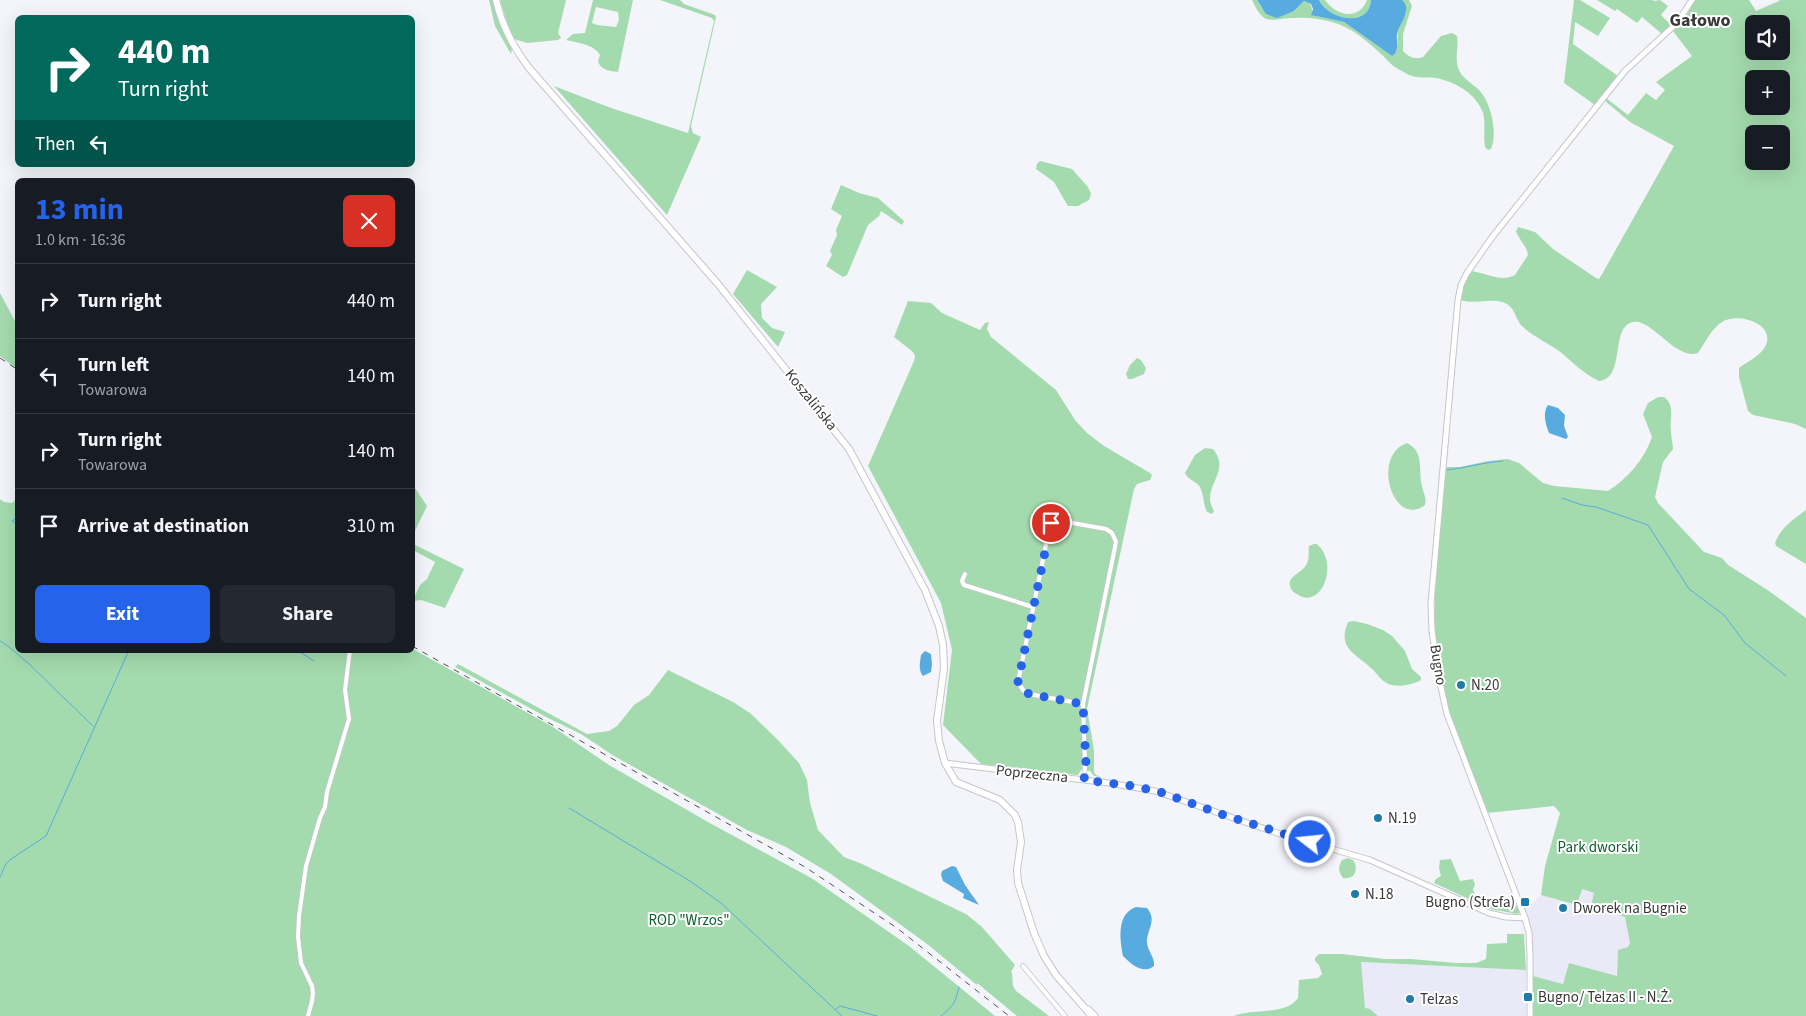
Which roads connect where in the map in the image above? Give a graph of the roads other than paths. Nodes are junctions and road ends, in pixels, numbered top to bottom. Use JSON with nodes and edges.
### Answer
{"nodes":[{"id":1,"x":496,"y":0,"type":"edge"},
{"id":2,"x":1692,"y":0,"type":"edge"},
{"id":3,"x":965,"y":574,"type":"dead end"},
{"id":4,"x":1033,"y":607,"type":"junction"},
{"id":5,"x":350,"y":653,"type":"edge"},
{"id":6,"x":1083,"y":704,"type":"junction"},
{"id":7,"x":945,"y":763,"type":"junction"},
{"id":8,"x":1084,"y":780,"type":"junction"},
{"id":9,"x":1525,"y":918,"type":"junction"},
{"id":10,"x":1023,"y":966,"type":"dead end"},
{"id":11,"x":1091,"y":1014,"type":"edge"},
{"id":12,"x":308,"y":1016,"type":"edge"},
{"id":13,"x":1065,"y":1016,"type":"edge"},
{"id":14,"x":1530,"y":1016,"type":"edge"}],
"edges":[{"from":1,"to":7,"type":"highway","name":"Koszalińska"},
{"from":2,"to":9,"type":"street","name":"Bugno"},
{"from":3,"to":4,"type":"street"},
{"from":4,"to":6,"type":"street"},
{"from":4,"to":6,"type":"street"},
{"from":5,"to":12,"type":"street"},
{"from":6,"to":8,"type":"street"},
{"from":7,"to":8,"type":"street","name":"Poprzeczna"},
{"from":7,"to":11,"type":"highway"},
{"from":8,"to":9,"type":"street","name":"Poprzeczna"},
{"from":9,"to":14,"type":"street","name":"Bugno"},
{"from":10,"to":13,"type":"street"}]}
